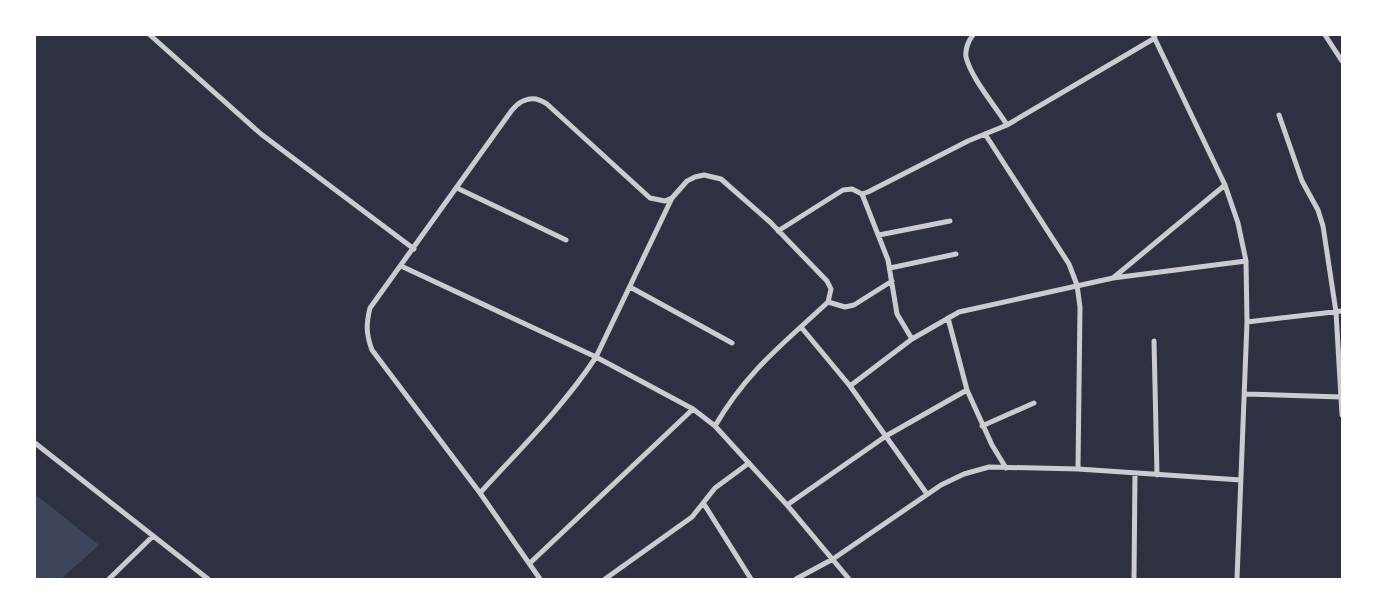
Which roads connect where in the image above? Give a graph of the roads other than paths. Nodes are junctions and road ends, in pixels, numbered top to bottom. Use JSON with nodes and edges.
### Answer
{"nodes":[{"id":1,"x":150,"y":35,"type":"edge"},
{"id":2,"x":973,"y":35,"type":"edge"},
{"id":3,"x":1326,"y":35,"type":"edge"},
{"id":4,"x":1154,"y":36,"type":"edge"},
{"id":5,"x":1342,"y":61,"type":"edge"},
{"id":6,"x":1279,"y":115,"type":"dead end"},
{"id":7,"x":1008,"y":125,"type":"junction"},
{"id":8,"x":986,"y":134,"type":"junction"},
{"id":9,"x":1225,"y":185,"type":"junction"},
{"id":10,"x":457,"y":188,"type":"junction"},
{"id":11,"x":862,"y":194,"type":"junction"},
{"id":12,"x":672,"y":198,"type":"junction"},
{"id":13,"x":950,"y":221,"type":"dead end"},
{"id":14,"x":778,"y":231,"type":"junction"},
{"id":15,"x":878,"y":235,"type":"junction"},
{"id":16,"x":566,"y":240,"type":"dead end"},
{"id":17,"x":414,"y":249,"type":"junction"},
{"id":18,"x":956,"y":254,"type":"dead end"},
{"id":19,"x":1246,"y":262,"type":"junction"},
{"id":20,"x":402,"y":266,"type":"junction"},
{"id":21,"x":890,"y":268,"type":"junction"},
{"id":22,"x":1113,"y":278,"type":"junction"},
{"id":23,"x":892,"y":281,"type":"junction"},
{"id":24,"x":1077,"y":285,"type":"junction"},
{"id":25,"x":630,"y":287,"type":"junction"},
{"id":26,"x":828,"y":302,"type":"junction"},
{"id":27,"x":1339,"y":312,"type":"edge"},
{"id":28,"x":948,"y":318,"type":"junction"},
{"id":29,"x":1248,"y":322,"type":"junction"},
{"id":30,"x":801,"y":327,"type":"junction"},
{"id":31,"x":912,"y":339,"type":"junction"},
{"id":32,"x":1154,"y":341,"type":"dead end"},
{"id":33,"x":732,"y":343,"type":"dead end"},
{"id":34,"x":596,"y":357,"type":"junction"},
{"id":35,"x":850,"y":386,"type":"junction"},
{"id":36,"x":967,"y":390,"type":"junction"},
{"id":37,"x":1245,"y":394,"type":"junction"},
{"id":38,"x":1341,"y":396,"type":"edge"},
{"id":39,"x":1034,"y":402,"type":"dead end"},
{"id":40,"x":693,"y":409,"type":"junction"},
{"id":41,"x":1342,"y":414,"type":"edge"},
{"id":42,"x":715,"y":426,"type":"junction"},
{"id":43,"x":982,"y":426,"type":"junction"},
{"id":44,"x":886,"y":436,"type":"junction"},
{"id":45,"x":35,"y":443,"type":"edge"},
{"id":46,"x":749,"y":463,"type":"junction"},
{"id":47,"x":1006,"y":468,"type":"junction"},
{"id":48,"x":1078,"y":469,"type":"junction"},
{"id":49,"x":1135,"y":473,"type":"junction"},
{"id":50,"x":1157,"y":475,"type":"junction"},
{"id":51,"x":1241,"y":480,"type":"junction"},
{"id":52,"x":480,"y":493,"type":"junction"},
{"id":53,"x":927,"y":494,"type":"junction"},
{"id":54,"x":704,"y":504,"type":"junction"},
{"id":55,"x":787,"y":505,"type":"junction"},
{"id":56,"x":153,"y":536,"type":"junction"},
{"id":57,"x":833,"y":559,"type":"junction"},
{"id":58,"x":530,"y":563,"type":"junction"},
{"id":59,"x":109,"y":579,"type":"edge"},
{"id":60,"x":208,"y":579,"type":"edge"},
{"id":61,"x":540,"y":579,"type":"edge"},
{"id":62,"x":605,"y":579,"type":"edge"},
{"id":63,"x":751,"y":579,"type":"edge"},
{"id":64,"x":796,"y":579,"type":"edge"},
{"id":65,"x":849,"y":579,"type":"edge"},
{"id":66,"x":1134,"y":579,"type":"edge"},
{"id":67,"x":1236,"y":579,"type":"edge"}],
"edges":[{"from":1,"to":17,"type":"street"},
{"from":2,"to":7,"type":"street"},
{"from":3,"to":5,"type":"street"},
{"from":4,"to":7,"type":"street"},
{"from":4,"to":9,"type":"street"},
{"from":6,"to":27,"type":"street"},
{"from":7,"to":8,"type":"street"},
{"from":8,"to":11,"type":"street"},
{"from":8,"to":24,"type":"street"},
{"from":9,"to":19,"type":"street"},
{"from":9,"to":22,"type":"street"},
{"from":10,"to":12,"type":"street"},
{"from":10,"to":16,"type":"street"},
{"from":10,"to":17,"type":"street"},
{"from":11,"to":14,"type":"street"},
{"from":11,"to":15,"type":"street"},
{"from":12,"to":14,"type":"street"},
{"from":12,"to":25,"type":"street"},
{"from":13,"to":15,"type":"street"},
{"from":14,"to":26,"type":"street"},
{"from":15,"to":21,"type":"street"},
{"from":17,"to":20,"type":"street"},
{"from":18,"to":21,"type":"street"},
{"from":19,"to":22,"type":"street"},
{"from":19,"to":29,"type":"street"},
{"from":20,"to":34,"type":"street"},
{"from":20,"to":52,"type":"street"},
{"from":21,"to":23,"type":"street"},
{"from":22,"to":24,"type":"street"},
{"from":23,"to":26,"type":"street"},
{"from":23,"to":31,"type":"street"},
{"from":24,"to":28,"type":"street"},
{"from":24,"to":48,"type":"street"},
{"from":25,"to":33,"type":"street"},
{"from":25,"to":34,"type":"street"},
{"from":26,"to":30,"type":"street"},
{"from":27,"to":29,"type":"street"},
{"from":27,"to":38,"type":"street"},
{"from":28,"to":31,"type":"street"},
{"from":28,"to":36,"type":"street"},
{"from":29,"to":37,"type":"street"},
{"from":30,"to":35,"type":"street"},
{"from":30,"to":42,"type":"street"},
{"from":31,"to":35,"type":"street"},
{"from":32,"to":50,"type":"street"},
{"from":34,"to":40,"type":"street"},
{"from":34,"to":52,"type":"street"},
{"from":35,"to":44,"type":"street"},
{"from":36,"to":43,"type":"street"},
{"from":36,"to":44,"type":"street"},
{"from":37,"to":38,"type":"street"},
{"from":37,"to":51,"type":"street"},
{"from":38,"to":41,"type":"street"},
{"from":39,"to":43,"type":"street"},
{"from":40,"to":42,"type":"street"},
{"from":40,"to":58,"type":"street"},
{"from":42,"to":46,"type":"street"},
{"from":43,"to":47,"type":"street"},
{"from":44,"to":53,"type":"street"},
{"from":44,"to":55,"type":"street"},
{"from":45,"to":56,"type":"street"},
{"from":46,"to":54,"type":"street"},
{"from":46,"to":55,"type":"street"},
{"from":47,"to":48,"type":"street"},
{"from":47,"to":53,"type":"street"},
{"from":48,"to":49,"type":"street"},
{"from":49,"to":50,"type":"street"},
{"from":49,"to":66,"type":"street"},
{"from":50,"to":51,"type":"street"},
{"from":51,"to":67,"type":"street"},
{"from":52,"to":58,"type":"street"},
{"from":53,"to":57,"type":"street"},
{"from":54,"to":62,"type":"street"},
{"from":54,"to":63,"type":"street"},
{"from":55,"to":57,"type":"street"},
{"from":56,"to":59,"type":"street"},
{"from":56,"to":60,"type":"street"},
{"from":57,"to":64,"type":"street"},
{"from":57,"to":65,"type":"street"},
{"from":58,"to":61,"type":"street"}]}
